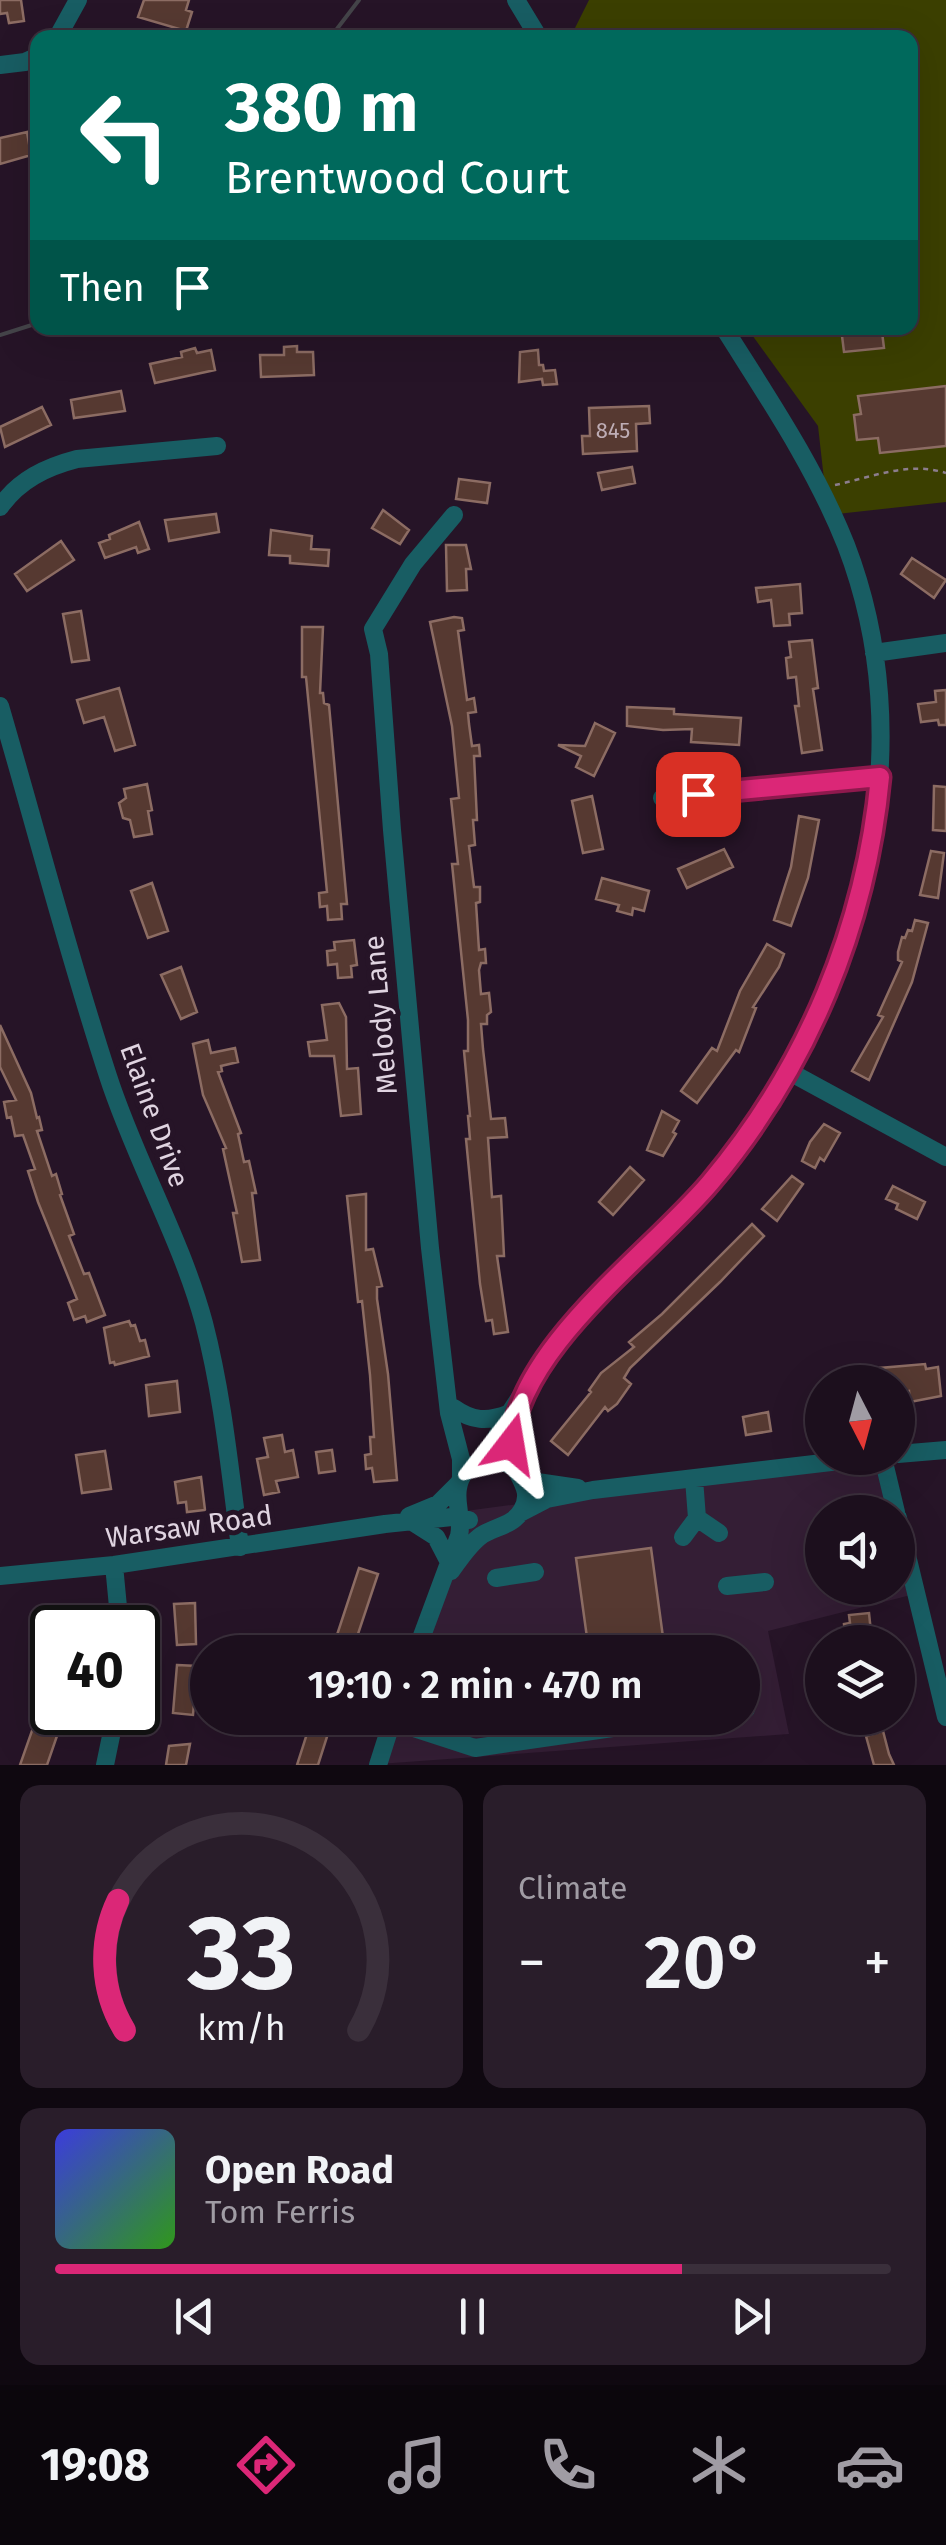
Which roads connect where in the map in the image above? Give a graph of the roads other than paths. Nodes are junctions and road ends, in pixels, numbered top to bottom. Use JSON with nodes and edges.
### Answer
{"nodes":[{"id":1,"x":78,"y":0,"type":"edge"},
{"id":2,"x":516,"y":0,"type":"edge"},
{"id":3,"x":61,"y":30,"type":"edge"},
{"id":4,"x":535,"y":30,"type":"edge"},
{"id":5,"x":30,"y":60,"type":"edge"},
{"id":6,"x":0,"y":65,"type":"edge"},
{"id":7,"x":728,"y":335,"type":"edge"},
{"id":8,"x":217,"y":446,"type":"dead end"},
{"id":9,"x":0,"y":507,"type":"edge"},
{"id":10,"x":454,"y":514,"type":"dead end"},
{"id":11,"x":946,"y":643,"type":"edge"},
{"id":12,"x":874,"y":653,"type":"junction"},
{"id":13,"x":0,"y":706,"type":"edge"},
{"id":14,"x":880,"y":777,"type":"junction"},
{"id":15,"x":662,"y":798,"type":"dead end"},
{"id":16,"x":788,"y":1072,"type":"junction"},
{"id":17,"x":946,"y":1156,"type":"edge"},
{"id":18,"x":524,"y":1392,"type":"junction"},
{"id":19,"x":451,"y":1402,"type":"junction"},
{"id":20,"x":508,"y":1414,"type":"junction"},
{"id":21,"x":946,"y":1450,"type":"edge"},
{"id":22,"x":915,"y":1453,"type":"edge"},
{"id":23,"x":486,"y":1458,"type":"junction"},
{"id":24,"x":805,"y":1465,"type":"edge"},
{"id":25,"x":517,"y":1470,"type":"junction"},
{"id":26,"x":694,"y":1479,"type":"junction"},
{"id":27,"x":460,"y":1481,"type":"junction"},
{"id":28,"x":593,"y":1490,"type":"junction"},
{"id":29,"x":520,"y":1514,"type":"junction"},
{"id":30,"x":464,"y":1515,"type":"junction"},
{"id":31,"x":697,"y":1518,"type":"junction"},
{"id":32,"x":414,"y":1523,"type":"junction"},
{"id":33,"x":385,"y":1524,"type":"junction"},
{"id":34,"x":500,"y":1527,"type":"junction"},
{"id":35,"x":719,"y":1533,"type":"dead end"},
{"id":36,"x":682,"y":1537,"type":"dead end"},
{"id":37,"x":240,"y":1547,"type":"junction"},
{"id":38,"x":448,"y":1562,"type":"junction"},
{"id":39,"x":114,"y":1564,"type":"junction"},
{"id":40,"x":534,"y":1572,"type":"dead end"},
{"id":41,"x":0,"y":1576,"type":"edge"},
{"id":42,"x":496,"y":1578,"type":"dead end"},
{"id":43,"x":444,"y":1582,"type":"junction"},
{"id":44,"x":765,"y":1582,"type":"dead end"},
{"id":45,"x":728,"y":1586,"type":"dead end"},
{"id":46,"x":118,"y":1605,"type":"edge"},
{"id":47,"x":914,"y":1605,"type":"edge"},
{"id":48,"x":423,"y":1635,"type":"edge"},
{"id":49,"x":946,"y":1717,"type":"edge"},
{"id":50,"x":111,"y":1735,"type":"edge"},
{"id":51,"x":388,"y":1735,"type":"edge"},
{"id":52,"x":439,"y":1735,"type":"edge"},
{"id":53,"x":565,"y":1735,"type":"edge"},
{"id":54,"x":105,"y":1765,"type":"edge"},
{"id":55,"x":378,"y":1765,"type":"edge"}],
"edges":[{"from":1,"to":3,"type":"street"},
{"from":2,"to":4,"type":"street"},
{"from":5,"to":6,"type":"street"},
{"from":7,"to":12,"type":"street"},
{"from":8,"to":9,"type":"street"},
{"from":10,"to":19,"type":"street","name":"Melody Lane"},
{"from":11,"to":12,"type":"street"},
{"from":12,"to":14,"type":"street"},
{"from":13,"to":37,"type":"street","name":"Elaine Drive"},
{"from":14,"to":15,"type":"street"},
{"from":14,"to":16,"type":"street"},
{"from":16,"to":17,"type":"street"},
{"from":16,"to":18,"type":"street"},
{"from":18,"to":20,"type":"street"},
{"from":18,"to":25,"type":"street"},
{"from":19,"to":20,"type":"street"},
{"from":19,"to":23,"type":"street","name":"Melody Lane"},
{"from":19,"to":27,"type":"street","name":"Melody Lane"},
{"from":20,"to":23,"type":"street"},
{"from":21,"to":22,"type":"street"},
{"from":23,"to":25,"type":"street"},
{"from":23,"to":27,"type":"street"},
{"from":24,"to":26,"type":"street"},
{"from":25,"to":28,"type":"street"},
{"from":25,"to":29,"type":"street"},
{"from":26,"to":28,"type":"street"},
{"from":26,"to":31,"type":"street"},
{"from":27,"to":30,"type":"street"},
{"from":27,"to":33,"type":"street","name":"Warsaw Road"},
{"from":28,"to":29,"type":"street"},
{"from":29,"to":34,"type":"street"},
{"from":30,"to":32,"type":"street","name":"Warsaw Road"},
{"from":30,"to":34,"type":"street"},
{"from":30,"to":38,"type":"street"},
{"from":31,"to":35,"type":"street"},
{"from":31,"to":36,"type":"street"},
{"from":32,"to":33,"type":"street","name":"Warsaw Road"},
{"from":32,"to":38,"type":"street"},
{"from":33,"to":37,"type":"street","name":"Warsaw Road"},
{"from":34,"to":43,"type":"street"},
{"from":37,"to":39,"type":"street","name":"Warsaw Road"},
{"from":38,"to":43,"type":"street"},
{"from":39,"to":41,"type":"street","name":"Warsaw Road"},
{"from":39,"to":46,"type":"street"},
{"from":40,"to":42,"type":"street"},
{"from":43,"to":48,"type":"street"},
{"from":44,"to":45,"type":"street"},
{"from":47,"to":49,"type":"street"},
{"from":50,"to":54,"type":"street"},
{"from":51,"to":55,"type":"street"},
{"from":52,"to":53,"type":"street"}]}
